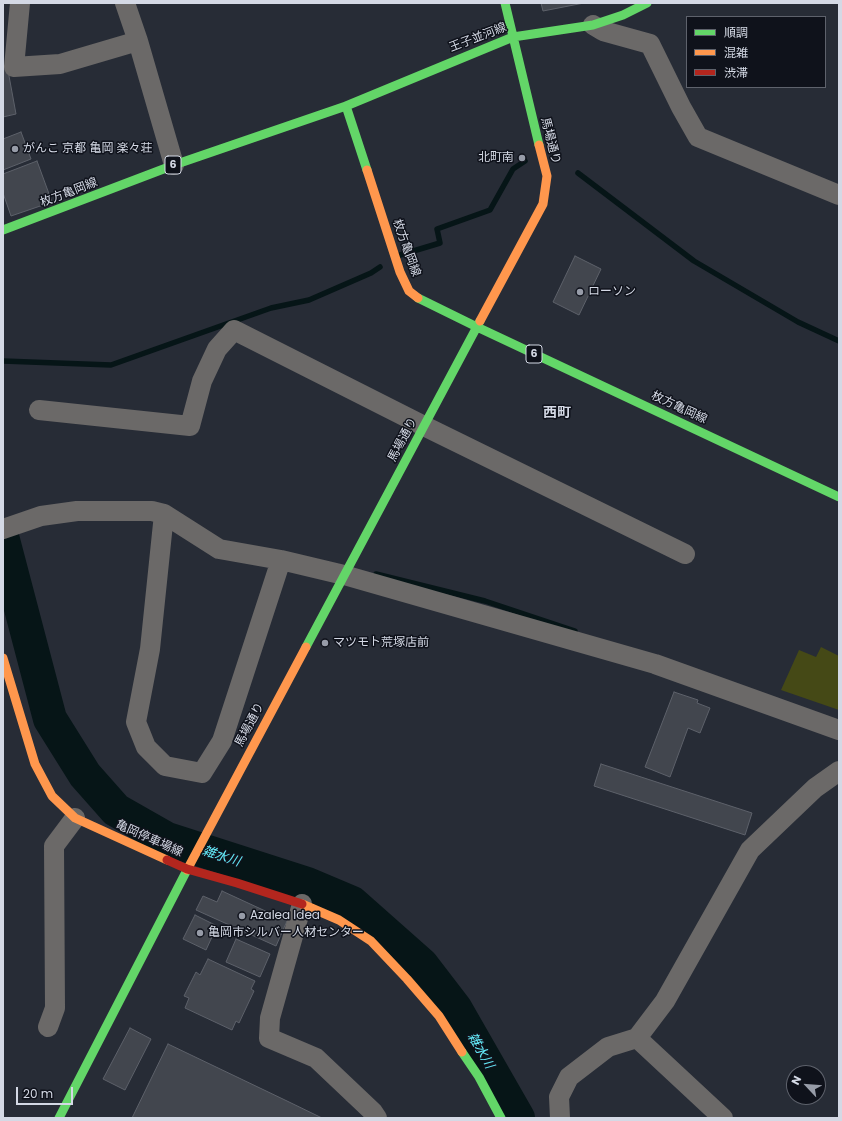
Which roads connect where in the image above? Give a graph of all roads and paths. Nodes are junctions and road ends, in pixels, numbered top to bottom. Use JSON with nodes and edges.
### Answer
{"nodes":[{"id":1,"x":20,"y":3,"type":"edge"},
{"id":2,"x":125,"y":3,"type":"edge"},
{"id":3,"x":505,"y":3,"type":"edge"},
{"id":4,"x":647,"y":3,"type":"edge"},
{"id":5,"x":593,"y":25,"type":"junction"},
{"id":6,"x":513,"y":37,"type":"junction"},
{"id":7,"x":138,"y":41,"type":"junction"},
{"id":8,"x":346,"y":106,"type":"junction"},
{"id":9,"x":174,"y":165,"type":"junction"},
{"id":10,"x":839,"y":195,"type":"edge"},
{"id":11,"x":3,"y":230,"type":"edge"},
{"id":12,"x":477,"y":327,"type":"junction"},
{"id":13,"x":39,"y":410,"type":"dead end"},
{"id":14,"x":424,"y":426,"type":"junction"},
{"id":15,"x":839,"y":497,"type":"edge"},
{"id":16,"x":164,"y":514,"type":"junction"},
{"id":17,"x":3,"y":529,"type":"edge"},
{"id":18,"x":685,"y":554,"type":"dead end"},
{"id":19,"x":282,"y":560,"type":"junction"},
{"id":20,"x":344,"y":575,"type":"junction"},
{"id":21,"x":3,"y":658,"type":"edge"},
{"id":22,"x":839,"y":730,"type":"edge"},
{"id":23,"x":839,"y":771,"type":"edge"},
{"id":24,"x":75,"y":818,"type":"junction"},
{"id":25,"x":187,"y":869,"type":"junction"},
{"id":26,"x":302,"y":904,"type":"junction"},
{"id":27,"x":48,"y":1027,"type":"dead end"},
{"id":28,"x":637,"y":1038,"type":"junction"},
{"id":29,"x":59,"y":1118,"type":"edge"},
{"id":30,"x":377,"y":1118,"type":"edge"},
{"id":31,"x":501,"y":1118,"type":"edge"},
{"id":32,"x":560,"y":1118,"type":"edge"},
{"id":33,"x":723,"y":1118,"type":"edge"}],
"edges":[{"from":1,"to":7,"type":"street"},
{"from":2,"to":7,"type":"street"},
{"from":3,"to":6,"type":"main road","name":"馬場通り"},
{"from":4,"to":5,"type":"main road","name":"王子並河線"},
{"from":5,"to":6,"type":"main road","name":"王子並河線"},
{"from":5,"to":10,"type":"street"},
{"from":6,"to":8,"type":"main road","name":"王子並河線"},
{"from":6,"to":12,"type":"main road","name":"馬場通り"},
{"from":7,"to":9,"type":"street"},
{"from":8,"to":9,"type":"main road","name":"枚方亀岡線","number":"6"},
{"from":8,"to":12,"type":"main road","name":"枚方亀岡線","number":"6"},
{"from":9,"to":11,"type":"main road","name":"枚方亀岡線","number":"6"},
{"from":12,"to":14,"type":"main road","name":"馬場通り"},
{"from":12,"to":15,"type":"main road","name":"枚方亀岡線","number":"6"},
{"from":13,"to":14,"type":"street"},
{"from":14,"to":18,"type":"street"},
{"from":14,"to":20,"type":"main road","name":"馬場通り"},
{"from":16,"to":17,"type":"street"},
{"from":16,"to":19,"type":"street"},
{"from":16,"to":19,"type":"street"},
{"from":19,"to":20,"type":"street"},
{"from":20,"to":22,"type":"street"},
{"from":20,"to":25,"type":"main road","name":"馬場通り"},
{"from":21,"to":24,"type":"main road","name":"亀岡停車場線"},
{"from":23,"to":28,"type":"street"},
{"from":24,"to":25,"type":"main road","name":"亀岡停車場線"},
{"from":24,"to":27,"type":"street"},
{"from":25,"to":26,"type":"main road"},
{"from":25,"to":29,"type":"main road","name":"亀岡停車場線"},
{"from":26,"to":30,"type":"street"},
{"from":26,"to":31,"type":"main road"},
{"from":28,"to":32,"type":"street"},
{"from":28,"to":33,"type":"street"}]}
